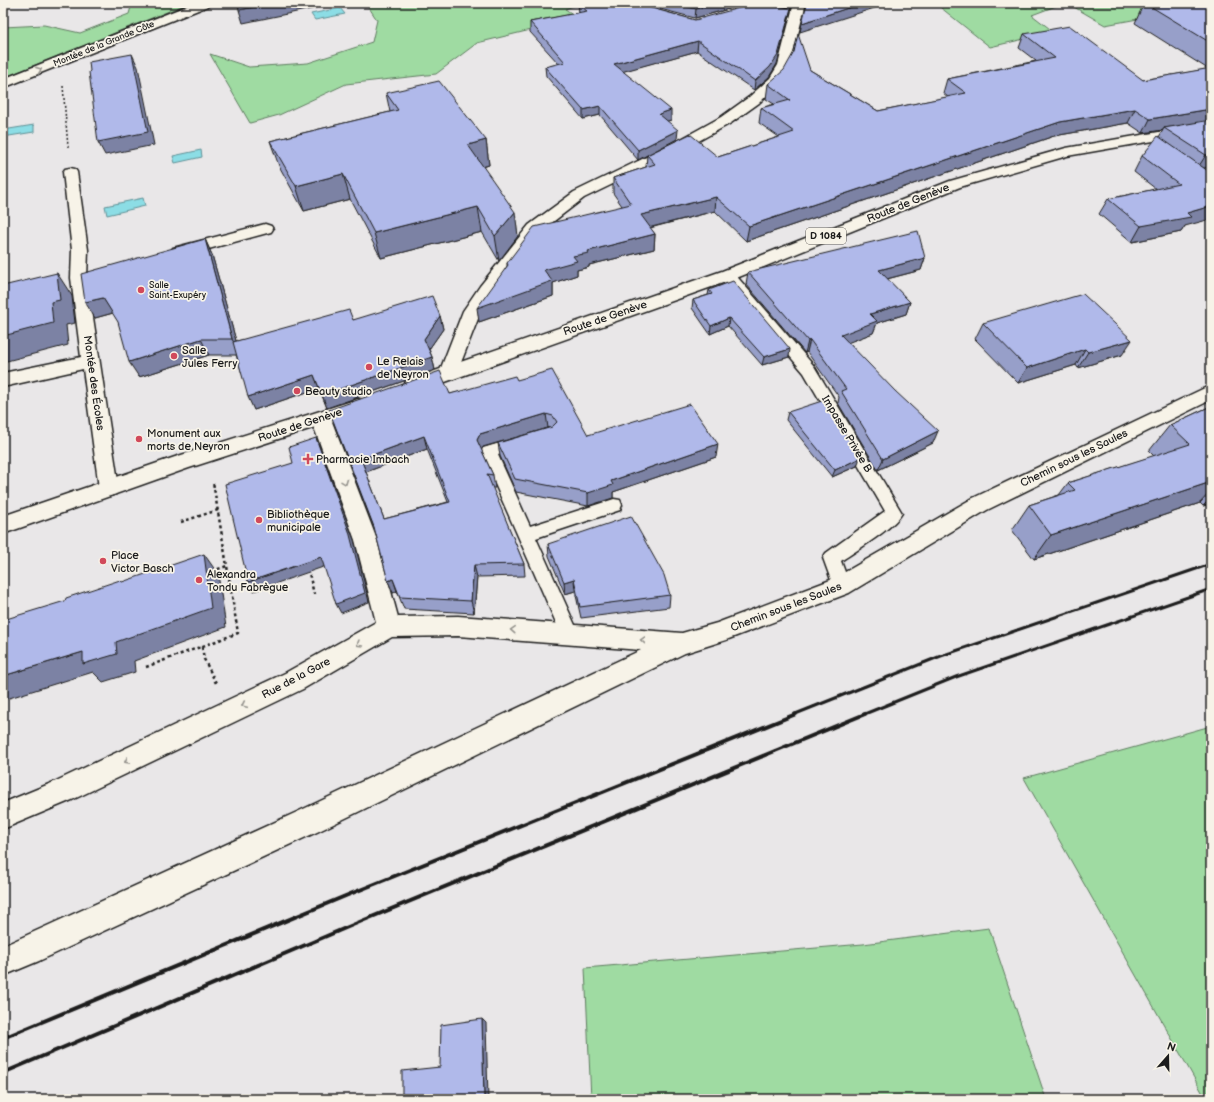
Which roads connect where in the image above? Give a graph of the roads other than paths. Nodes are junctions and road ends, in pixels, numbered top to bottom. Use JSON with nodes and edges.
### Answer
{"nodes":[{"id":1,"x":204,"y":3,"type":"edge"},
{"id":2,"x":794,"y":9,"type":"edge"},
{"id":3,"x":3,"y":84,"type":"edge"},
{"id":4,"x":1211,"y":127,"type":"edge"},
{"id":5,"x":70,"y":172,"type":"road end"},
{"id":6,"x":265,"y":229,"type":"dead end"},
{"id":7,"x":165,"y":255,"type":"edge"},
{"id":8,"x":728,"y":275,"type":"junction"},
{"id":9,"x":90,"y":361,"type":"junction"},
{"id":10,"x":448,"y":373,"type":"junction"},
{"id":11,"x":3,"y":380,"type":"edge"},
{"id":12,"x":396,"y":392,"type":"edge"},
{"id":13,"x":1211,"y":392,"type":"edge"},
{"id":14,"x":373,"y":400,"type":"edge"},
{"id":15,"x":321,"y":419,"type":"junction"},
{"id":16,"x":534,"y":439,"type":"edge"},
{"id":17,"x":109,"y":488,"type":"junction"},
{"id":18,"x":614,"y":504,"type":"dead end"},
{"id":19,"x":3,"y":524,"type":"edge"},
{"id":20,"x":526,"y":534,"type":"junction"},
{"id":21,"x":841,"y":586,"type":"junction"},
{"id":22,"x":389,"y":627,"type":"junction"},
{"id":23,"x":570,"y":634,"type":"junction"},
{"id":24,"x":682,"y":643,"type":"junction"},
{"id":25,"x":3,"y":816,"type":"edge"},
{"id":26,"x":3,"y":961,"type":"edge"}],
"edges":[{"from":3,"to":1,"type":"street","name":"Montée de la Grande Côte","one_way":true},
{"from":2,"to":10,"type":"street"},
{"from":4,"to":8,"type":"street","name":"Route de Genève","number":"D 1084"},
{"from":5,"to":9,"type":"street","name":"Montée des Écoles"},
{"from":6,"to":7,"type":"street"},
{"from":8,"to":10,"type":"street","name":"Route de Genève","number":"D 1084"},
{"from":8,"to":21,"type":"lane","name":"Impasse Privée B"},
{"from":9,"to":11,"type":"street"},
{"from":9,"to":17,"type":"street","name":"Montée des Écoles"},
{"from":10,"to":12,"type":"street","name":"Route de Genève","number":"D 1084"},
{"from":13,"to":21,"type":"street","name":"Chemin sous les Saules"},
{"from":14,"to":15,"type":"street","name":"Route de Genève"},
{"from":15,"to":17,"type":"street","name":"Route de Genève"},
{"from":15,"to":22,"type":"street","one_way":true},
{"from":16,"to":20,"type":"lane"},
{"from":17,"to":19,"type":"street","name":"Route de Genève"},
{"from":18,"to":20,"type":"lane"},
{"from":20,"to":23,"type":"lane"},
{"from":21,"to":24,"type":"street","name":"Chemin sous les Saules"},
{"from":23,"to":22,"type":"street","name":"Chemin sous les Saules","one_way":true},
{"from":22,"to":25,"type":"street","name":"Rue de la Gare","one_way":true},
{"from":24,"to":23,"type":"street","name":"Chemin sous les Saules","one_way":true},
{"from":24,"to":26,"type":"street"}]}
